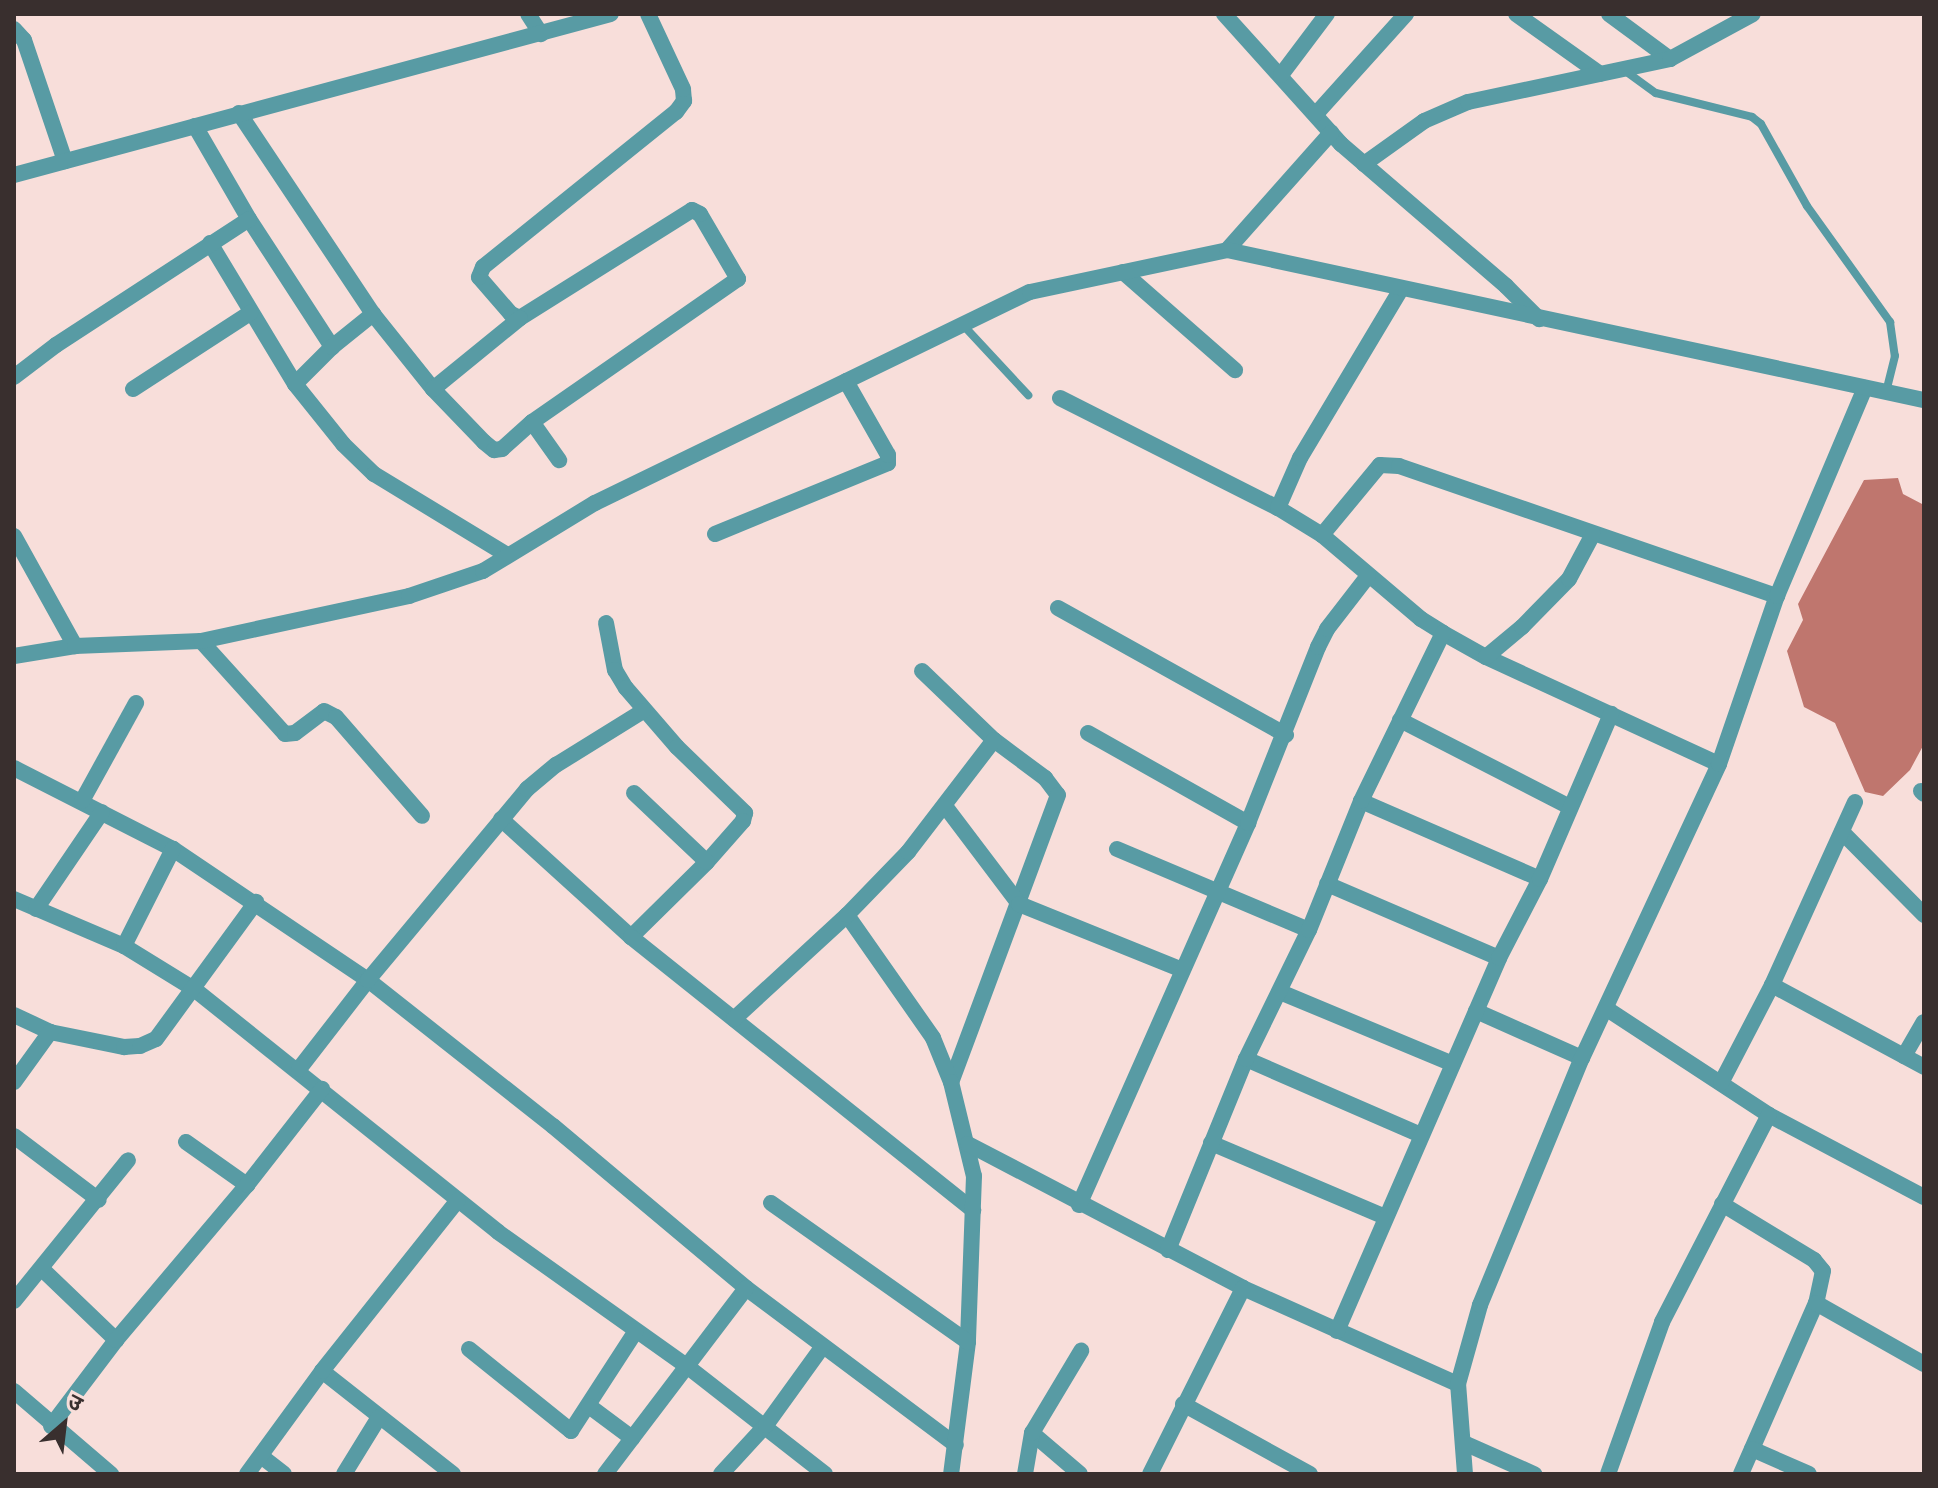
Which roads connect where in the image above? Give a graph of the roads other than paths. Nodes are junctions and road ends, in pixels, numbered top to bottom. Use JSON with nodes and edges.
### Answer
{"nodes":[{"id":1,"x":528,"y":14,"type":"edge"},
{"id":2,"x":611,"y":14,"type":"edge"},
{"id":3,"x":648,"y":14,"type":"edge"},
{"id":4,"x":1224,"y":14,"type":"edge"},
{"id":5,"x":1327,"y":14,"type":"edge"},
{"id":6,"x":1406,"y":14,"type":"edge"},
{"id":7,"x":1516,"y":14,"type":"edge"},
{"id":8,"x":1609,"y":14,"type":"edge"},
{"id":9,"x":1753,"y":14,"type":"edge"},
{"id":10,"x":14,"y":29,"type":"edge"},
{"id":11,"x":541,"y":34,"type":"junction"},
{"id":12,"x":1670,"y":59,"type":"junction"},
{"id":13,"x":1624,"y":70,"type":"junction"},
{"id":14,"x":1600,"y":74,"type":"junction"},
{"id":15,"x":1281,"y":75,"type":"junction"},
{"id":16,"x":239,"y":113,"type":"junction"},
{"id":17,"x":1316,"y":114,"type":"junction"},
{"id":18,"x":195,"y":126,"type":"junction"},
{"id":19,"x":1331,"y":133,"type":"junction"},
{"id":20,"x":65,"y":161,"type":"junction"},
{"id":21,"x":1364,"y":164,"type":"junction"},
{"id":22,"x":14,"y":175,"type":"edge"},
{"id":23,"x":249,"y":219,"type":"junction"},
{"id":24,"x":210,"y":243,"type":"junction"},
{"id":25,"x":1227,"y":250,"type":"junction"},
{"id":26,"x":1123,"y":272,"type":"junction"},
{"id":27,"x":1401,"y":289,"type":"junction"},
{"id":28,"x":250,"y":313,"type":"junction"},
{"id":29,"x":373,"y":314,"type":"junction"},
{"id":30,"x":520,"y":318,"type":"junction"},
{"id":31,"x":1539,"y":319,"type":"junction"},
{"id":32,"x":963,"y":324,"type":"junction"},
{"id":33,"x":332,"y":347,"type":"junction"},
{"id":34,"x":1235,"y":370,"type":"dead end"},
{"id":35,"x":14,"y":377,"type":"edge"},
{"id":36,"x":846,"y":381,"type":"junction"},
{"id":37,"x":295,"y":384,"type":"junction"},
{"id":38,"x":1865,"y":388,"type":"junction"},
{"id":39,"x":133,"y":389,"type":"dead end"},
{"id":40,"x":433,"y":389,"type":"junction"},
{"id":41,"x":1886,"y":392,"type":"junction"},
{"id":42,"x":1028,"y":395,"type":"dead end"},
{"id":43,"x":1060,"y":398,"type":"dead end"},
{"id":44,"x":1924,"y":400,"type":"edge"},
{"id":45,"x":532,"y":422,"type":"junction"},
{"id":46,"x":559,"y":460,"type":"dead end"},
{"id":47,"x":1278,"y":508,"type":"junction"},
{"id":48,"x":715,"y":534,"type":"dead end"},
{"id":49,"x":1322,"y":535,"type":"junction"},
{"id":50,"x":14,"y":536,"type":"edge"},
{"id":51,"x":1599,"y":537,"type":"junction"},
{"id":52,"x":507,"y":555,"type":"junction"},
{"id":53,"x":1368,"y":576,"type":"junction"},
{"id":54,"x":1777,"y":596,"type":"junction"},
{"id":55,"x":1058,"y":608,"type":"dead end"},
{"id":56,"x":606,"y":623,"type":"dead end"},
{"id":57,"x":1443,"y":633,"type":"junction"},
{"id":58,"x":201,"y":641,"type":"junction"},
{"id":59,"x":75,"y":646,"type":"junction"},
{"id":60,"x":14,"y":656,"type":"edge"},
{"id":61,"x":1486,"y":657,"type":"junction"},
{"id":62,"x":922,"y":671,"type":"dead end"},
{"id":63,"x":136,"y":703,"type":"dead end"},
{"id":64,"x":643,"y":711,"type":"junction"},
{"id":65,"x":1611,"y":714,"type":"junction"},
{"id":66,"x":1400,"y":720,"type":"junction"},
{"id":67,"x":1088,"y":733,"type":"dead end"},
{"id":68,"x":1286,"y":735,"type":"junction"},
{"id":69,"x":994,"y":740,"type":"junction"},
{"id":70,"x":1719,"y":764,"type":"junction"},
{"id":71,"x":14,"y":768,"type":"edge"},
{"id":72,"x":634,"y":793,"type":"dead end"},
{"id":73,"x":82,"y":801,"type":"junction"},
{"id":74,"x":1361,"y":801,"type":"junction"},
{"id":75,"x":1855,"y":802,"type":"dead end"},
{"id":76,"x":945,"y":806,"type":"junction"},
{"id":77,"x":1570,"y":807,"type":"junction"},
{"id":78,"x":102,"y":812,"type":"junction"},
{"id":79,"x":422,"y":816,"type":"dead end"},
{"id":80,"x":501,"y":819,"type":"junction"},
{"id":81,"x":1248,"y":823,"type":"junction"},
{"id":82,"x":1842,"y":832,"type":"junction"},
{"id":83,"x":173,"y":849,"type":"junction"},
{"id":84,"x":1117,"y":849,"type":"dead end"},
{"id":85,"x":707,"y":862,"type":"junction"},
{"id":86,"x":1540,"y":879,"type":"junction"},
{"id":87,"x":1327,"y":884,"type":"junction"},
{"id":88,"x":1218,"y":891,"type":"junction"},
{"id":89,"x":14,"y":899,"type":"edge"},
{"id":90,"x":256,"y":902,"type":"junction"},
{"id":91,"x":1019,"y":904,"type":"junction"},
{"id":92,"x":36,"y":909,"type":"junction"},
{"id":93,"x":847,"y":915,"type":"junction"},
{"id":94,"x":1924,"y":915,"type":"edge"},
{"id":95,"x":1309,"y":930,"type":"junction"},
{"id":96,"x":631,"y":937,"type":"junction"},
{"id":97,"x":124,"y":946,"type":"junction"},
{"id":98,"x":1499,"y":958,"type":"junction"},
{"id":99,"x":1182,"y":970,"type":"junction"},
{"id":100,"x":368,"y":980,"type":"junction"},
{"id":101,"x":1772,"y":985,"type":"junction"},
{"id":102,"x":194,"y":989,"type":"junction"},
{"id":103,"x":1280,"y":992,"type":"junction"},
{"id":104,"x":1607,"y":1009,"type":"junction"},
{"id":105,"x":1476,"y":1011,"type":"junction"},
{"id":106,"x":14,"y":1015,"type":"edge"},
{"id":107,"x":734,"y":1019,"type":"junction"},
{"id":108,"x":1924,"y":1022,"type":"edge"},
{"id":109,"x":50,"y":1032,"type":"junction"},
{"id":110,"x":1904,"y":1056,"type":"junction"},
{"id":111,"x":1582,"y":1058,"type":"junction"},
{"id":112,"x":1246,"y":1059,"type":"junction"},
{"id":113,"x":1453,"y":1064,"type":"junction"},
{"id":114,"x":1924,"y":1067,"type":"edge"},
{"id":115,"x":299,"y":1069,"type":"junction"},
{"id":116,"x":14,"y":1082,"type":"edge"},
{"id":117,"x":951,"y":1082,"type":"junction"},
{"id":118,"x":1721,"y":1083,"type":"junction"},
{"id":119,"x":322,"y":1089,"type":"junction"},
{"id":120,"x":1769,"y":1115,"type":"junction"},
{"id":121,"x":1421,"y":1135,"type":"junction"},
{"id":122,"x":14,"y":1136,"type":"edge"},
{"id":123,"x":186,"y":1142,"type":"dead end"},
{"id":124,"x":1211,"y":1143,"type":"junction"},
{"id":125,"x":968,"y":1144,"type":"junction"},
{"id":126,"x":128,"y":1160,"type":"dead end"},
{"id":127,"x":247,"y":1185,"type":"junction"},
{"id":128,"x":1924,"y":1197,"type":"edge"},
{"id":129,"x":99,"y":1200,"type":"junction"},
{"id":130,"x":458,"y":1200,"type":"junction"},
{"id":131,"x":771,"y":1203,"type":"dead end"},
{"id":132,"x":1722,"y":1204,"type":"junction"},
{"id":133,"x":1079,"y":1205,"type":"junction"},
{"id":134,"x":973,"y":1210,"type":"junction"},
{"id":135,"x":1385,"y":1217,"type":"junction"},
{"id":136,"x":1168,"y":1250,"type":"junction"},
{"id":137,"x":42,"y":1269,"type":"junction"},
{"id":138,"x":746,"y":1288,"type":"junction"},
{"id":139,"x":1243,"y":1288,"type":"junction"},
{"id":140,"x":14,"y":1301,"type":"edge"},
{"id":141,"x":1816,"y":1303,"type":"junction"},
{"id":142,"x":636,"y":1331,"type":"junction"},
{"id":143,"x":1337,"y":1331,"type":"junction"},
{"id":144,"x":116,"y":1340,"type":"junction"},
{"id":145,"x":968,"y":1342,"type":"junction"},
{"id":146,"x":823,"y":1346,"type":"junction"},
{"id":147,"x":469,"y":1349,"type":"dead end"},
{"id":148,"x":1081,"y":1351,"type":"dead end"},
{"id":149,"x":1924,"y":1364,"type":"edge"},
{"id":150,"x":688,"y":1367,"type":"junction"},
{"id":151,"x":322,"y":1371,"type":"junction"},
{"id":152,"x":1458,"y":1384,"type":"junction"},
{"id":153,"x":14,"y":1391,"type":"edge"},
{"id":154,"x":1183,"y":1404,"type":"junction"},
{"id":155,"x":589,"y":1406,"type":"junction"},
{"id":156,"x":379,"y":1417,"type":"junction"},
{"id":157,"x":766,"y":1425,"type":"junction"},
{"id":158,"x":51,"y":1426,"type":"junction"},
{"id":159,"x":1032,"y":1433,"type":"junction"},
{"id":160,"x":632,"y":1438,"type":"junction"},
{"id":161,"x":1464,"y":1443,"type":"junction"},
{"id":162,"x":956,"y":1445,"type":"junction"},
{"id":163,"x":1752,"y":1449,"type":"junction"},
{"id":164,"x":261,"y":1456,"type":"junction"},
{"id":165,"x":111,"y":1474,"type":"edge"},
{"id":166,"x":247,"y":1474,"type":"edge"},
{"id":167,"x":284,"y":1474,"type":"edge"},
{"id":168,"x":344,"y":1474,"type":"edge"},
{"id":169,"x":453,"y":1474,"type":"edge"},
{"id":170,"x":605,"y":1474,"type":"edge"},
{"id":171,"x":721,"y":1474,"type":"edge"},
{"id":172,"x":825,"y":1474,"type":"edge"},
{"id":173,"x":951,"y":1474,"type":"edge"},
{"id":174,"x":1025,"y":1474,"type":"edge"},
{"id":175,"x":1080,"y":1474,"type":"edge"},
{"id":176,"x":1150,"y":1474,"type":"edge"},
{"id":177,"x":1310,"y":1474,"type":"edge"},
{"id":178,"x":1465,"y":1474,"type":"edge"},
{"id":179,"x":1534,"y":1474,"type":"edge"},
{"id":180,"x":1608,"y":1474,"type":"edge"},
{"id":181,"x":1741,"y":1474,"type":"edge"},
{"id":182,"x":1809,"y":1474,"type":"edge"}],
"edges":[{"from":1,"to":11,"type":"street"},
{"from":2,"to":11,"type":"street"},
{"from":3,"to":30,"type":"street"},
{"from":4,"to":15,"type":"street"},
{"from":5,"to":15,"type":"street"},
{"from":6,"to":17,"type":"street"},
{"from":7,"to":14,"type":"street"},
{"from":8,"to":12,"type":"street"},
{"from":9,"to":12,"type":"street"},
{"from":10,"to":20,"type":"street"},
{"from":11,"to":16,"type":"street"},
{"from":12,"to":13,"type":"street"},
{"from":13,"to":14,"type":"street"},
{"from":13,"to":41,"type":"lane"},
{"from":14,"to":21,"type":"street"},
{"from":15,"to":17,"type":"street"},
{"from":16,"to":18,"type":"street"},
{"from":16,"to":29,"type":"street"},
{"from":17,"to":19,"type":"street"},
{"from":18,"to":20,"type":"street"},
{"from":18,"to":23,"type":"street"},
{"from":19,"to":21,"type":"street"},
{"from":19,"to":25,"type":"street"},
{"from":20,"to":22,"type":"street"},
{"from":21,"to":31,"type":"street"},
{"from":23,"to":24,"type":"street"},
{"from":23,"to":33,"type":"street"},
{"from":24,"to":28,"type":"street"},
{"from":24,"to":35,"type":"street"},
{"from":25,"to":26,"type":"street"},
{"from":25,"to":27,"type":"street"},
{"from":26,"to":32,"type":"street"},
{"from":26,"to":34,"type":"street"},
{"from":27,"to":31,"type":"street"},
{"from":27,"to":47,"type":"street"},
{"from":28,"to":37,"type":"street"},
{"from":28,"to":39,"type":"street"},
{"from":29,"to":33,"type":"street"},
{"from":29,"to":40,"type":"street"},
{"from":30,"to":40,"type":"street"},
{"from":30,"to":45,"type":"street"},
{"from":31,"to":38,"type":"street"},
{"from":32,"to":36,"type":"street"},
{"from":32,"to":42,"type":"lane"},
{"from":33,"to":37,"type":"street"},
{"from":36,"to":48,"type":"street"},
{"from":36,"to":52,"type":"street"},
{"from":37,"to":52,"type":"street"},
{"from":38,"to":41,"type":"street"},
{"from":38,"to":54,"type":"street"},
{"from":40,"to":45,"type":"street"},
{"from":41,"to":44,"type":"street"},
{"from":43,"to":47,"type":"street"},
{"from":45,"to":46,"type":"street"},
{"from":47,"to":49,"type":"street"},
{"from":49,"to":51,"type":"street"},
{"from":49,"to":53,"type":"street"},
{"from":50,"to":59,"type":"street"},
{"from":51,"to":54,"type":"street"},
{"from":51,"to":61,"type":"street"},
{"from":52,"to":58,"type":"street"},
{"from":53,"to":57,"type":"street"},
{"from":53,"to":68,"type":"street"},
{"from":54,"to":70,"type":"street"},
{"from":55,"to":68,"type":"street"},
{"from":56,"to":64,"type":"street"},
{"from":57,"to":61,"type":"street"},
{"from":57,"to":66,"type":"street"},
{"from":58,"to":59,"type":"street"},
{"from":58,"to":79,"type":"street"},
{"from":59,"to":60,"type":"street"},
{"from":61,"to":65,"type":"street"},
{"from":62,"to":69,"type":"street"},
{"from":63,"to":73,"type":"street"},
{"from":64,"to":80,"type":"street"},
{"from":64,"to":85,"type":"street"},
{"from":65,"to":70,"type":"street"},
{"from":65,"to":77,"type":"street"},
{"from":66,"to":74,"type":"street"},
{"from":66,"to":77,"type":"street"},
{"from":67,"to":81,"type":"street"},
{"from":68,"to":81,"type":"street"},
{"from":69,"to":76,"type":"street"},
{"from":69,"to":91,"type":"street"},
{"from":70,"to":104,"type":"street"},
{"from":71,"to":73,"type":"street"},
{"from":72,"to":85,"type":"street"},
{"from":73,"to":78,"type":"street"},
{"from":74,"to":86,"type":"street"},
{"from":74,"to":87,"type":"street"},
{"from":75,"to":82,"type":"street"},
{"from":76,"to":91,"type":"street"},
{"from":76,"to":93,"type":"street"},
{"from":77,"to":86,"type":"street"},
{"from":78,"to":83,"type":"street"},
{"from":78,"to":92,"type":"street"},
{"from":80,"to":96,"type":"street"},
{"from":80,"to":100,"type":"street"},
{"from":81,"to":88,"type":"street"},
{"from":82,"to":94,"type":"street"},
{"from":82,"to":101,"type":"street"},
{"from":83,"to":90,"type":"street"},
{"from":83,"to":97,"type":"street"},
{"from":84,"to":88,"type":"street"},
{"from":85,"to":96,"type":"street"},
{"from":86,"to":98,"type":"street"},
{"from":87,"to":95,"type":"street"},
{"from":87,"to":98,"type":"street"},
{"from":88,"to":95,"type":"street"},
{"from":88,"to":99,"type":"street"},
{"from":89,"to":92,"type":"street"},
{"from":90,"to":100,"type":"street"},
{"from":90,"to":102,"type":"street"},
{"from":91,"to":99,"type":"street"},
{"from":91,"to":117,"type":"street"},
{"from":92,"to":97,"type":"street"},
{"from":93,"to":107,"type":"street"},
{"from":93,"to":117,"type":"street"},
{"from":95,"to":103,"type":"street"},
{"from":96,"to":107,"type":"street"},
{"from":97,"to":102,"type":"street"},
{"from":98,"to":105,"type":"street"},
{"from":99,"to":133,"type":"street"},
{"from":100,"to":115,"type":"street"},
{"from":100,"to":138,"type":"street"},
{"from":101,"to":110,"type":"street"},
{"from":101,"to":118,"type":"street"},
{"from":102,"to":109,"type":"street"},
{"from":102,"to":115,"type":"street"},
{"from":103,"to":112,"type":"street"},
{"from":103,"to":113,"type":"street"},
{"from":104,"to":111,"type":"street"},
{"from":104,"to":118,"type":"street"},
{"from":105,"to":111,"type":"street"},
{"from":105,"to":113,"type":"street"},
{"from":106,"to":109,"type":"street"},
{"from":107,"to":134,"type":"street"},
{"from":108,"to":110,"type":"street"},
{"from":109,"to":116,"type":"street"},
{"from":110,"to":114,"type":"street"},
{"from":111,"to":152,"type":"street"},
{"from":112,"to":121,"type":"street"},
{"from":112,"to":124,"type":"street"},
{"from":113,"to":121,"type":"street"},
{"from":115,"to":119,"type":"street"},
{"from":117,"to":125,"type":"street"},
{"from":118,"to":120,"type":"street"},
{"from":119,"to":127,"type":"street"},
{"from":119,"to":130,"type":"street"},
{"from":120,"to":128,"type":"street"},
{"from":120,"to":132,"type":"street"},
{"from":121,"to":135,"type":"street"},
{"from":122,"to":129,"type":"street"},
{"from":123,"to":127,"type":"street"},
{"from":124,"to":135,"type":"street"},
{"from":124,"to":136,"type":"street"},
{"from":125,"to":133,"type":"street"},
{"from":125,"to":134,"type":"street"},
{"from":126,"to":129,"type":"street"},
{"from":127,"to":144,"type":"street"},
{"from":129,"to":137,"type":"street"},
{"from":130,"to":142,"type":"street"},
{"from":130,"to":151,"type":"street"},
{"from":131,"to":145,"type":"street"},
{"from":132,"to":141,"type":"street"},
{"from":132,"to":180,"type":"street"},
{"from":133,"to":136,"type":"street"},
{"from":134,"to":145,"type":"street"},
{"from":135,"to":143,"type":"street"},
{"from":136,"to":139,"type":"street"},
{"from":137,"to":140,"type":"street"},
{"from":137,"to":144,"type":"street"},
{"from":138,"to":146,"type":"street"},
{"from":138,"to":150,"type":"street"},
{"from":139,"to":143,"type":"street"},
{"from":139,"to":154,"type":"street"},
{"from":141,"to":149,"type":"street"},
{"from":141,"to":163,"type":"street"},
{"from":142,"to":150,"type":"street"},
{"from":142,"to":155,"type":"street"},
{"from":143,"to":152,"type":"street"},
{"from":144,"to":158,"type":"street"},
{"from":145,"to":162,"type":"street"},
{"from":146,"to":157,"type":"street"},
{"from":146,"to":162,"type":"street"},
{"from":147,"to":155,"type":"street"},
{"from":148,"to":159,"type":"street"},
{"from":150,"to":157,"type":"street"},
{"from":150,"to":160,"type":"street"},
{"from":151,"to":156,"type":"street"},
{"from":151,"to":164,"type":"street"},
{"from":152,"to":161,"type":"street"},
{"from":153,"to":158,"type":"street"},
{"from":154,"to":176,"type":"street"},
{"from":154,"to":177,"type":"street"},
{"from":155,"to":160,"type":"street"},
{"from":156,"to":168,"type":"street"},
{"from":156,"to":169,"type":"street"},
{"from":157,"to":171,"type":"street"},
{"from":157,"to":172,"type":"street"},
{"from":158,"to":165,"type":"street"},
{"from":159,"to":174,"type":"street"},
{"from":159,"to":175,"type":"street"},
{"from":160,"to":170,"type":"street"},
{"from":161,"to":178,"type":"street"},
{"from":161,"to":179,"type":"street"},
{"from":162,"to":173,"type":"street"},
{"from":163,"to":181,"type":"street"},
{"from":163,"to":182,"type":"street"},
{"from":164,"to":166,"type":"street"},
{"from":164,"to":167,"type":"street"}]}
